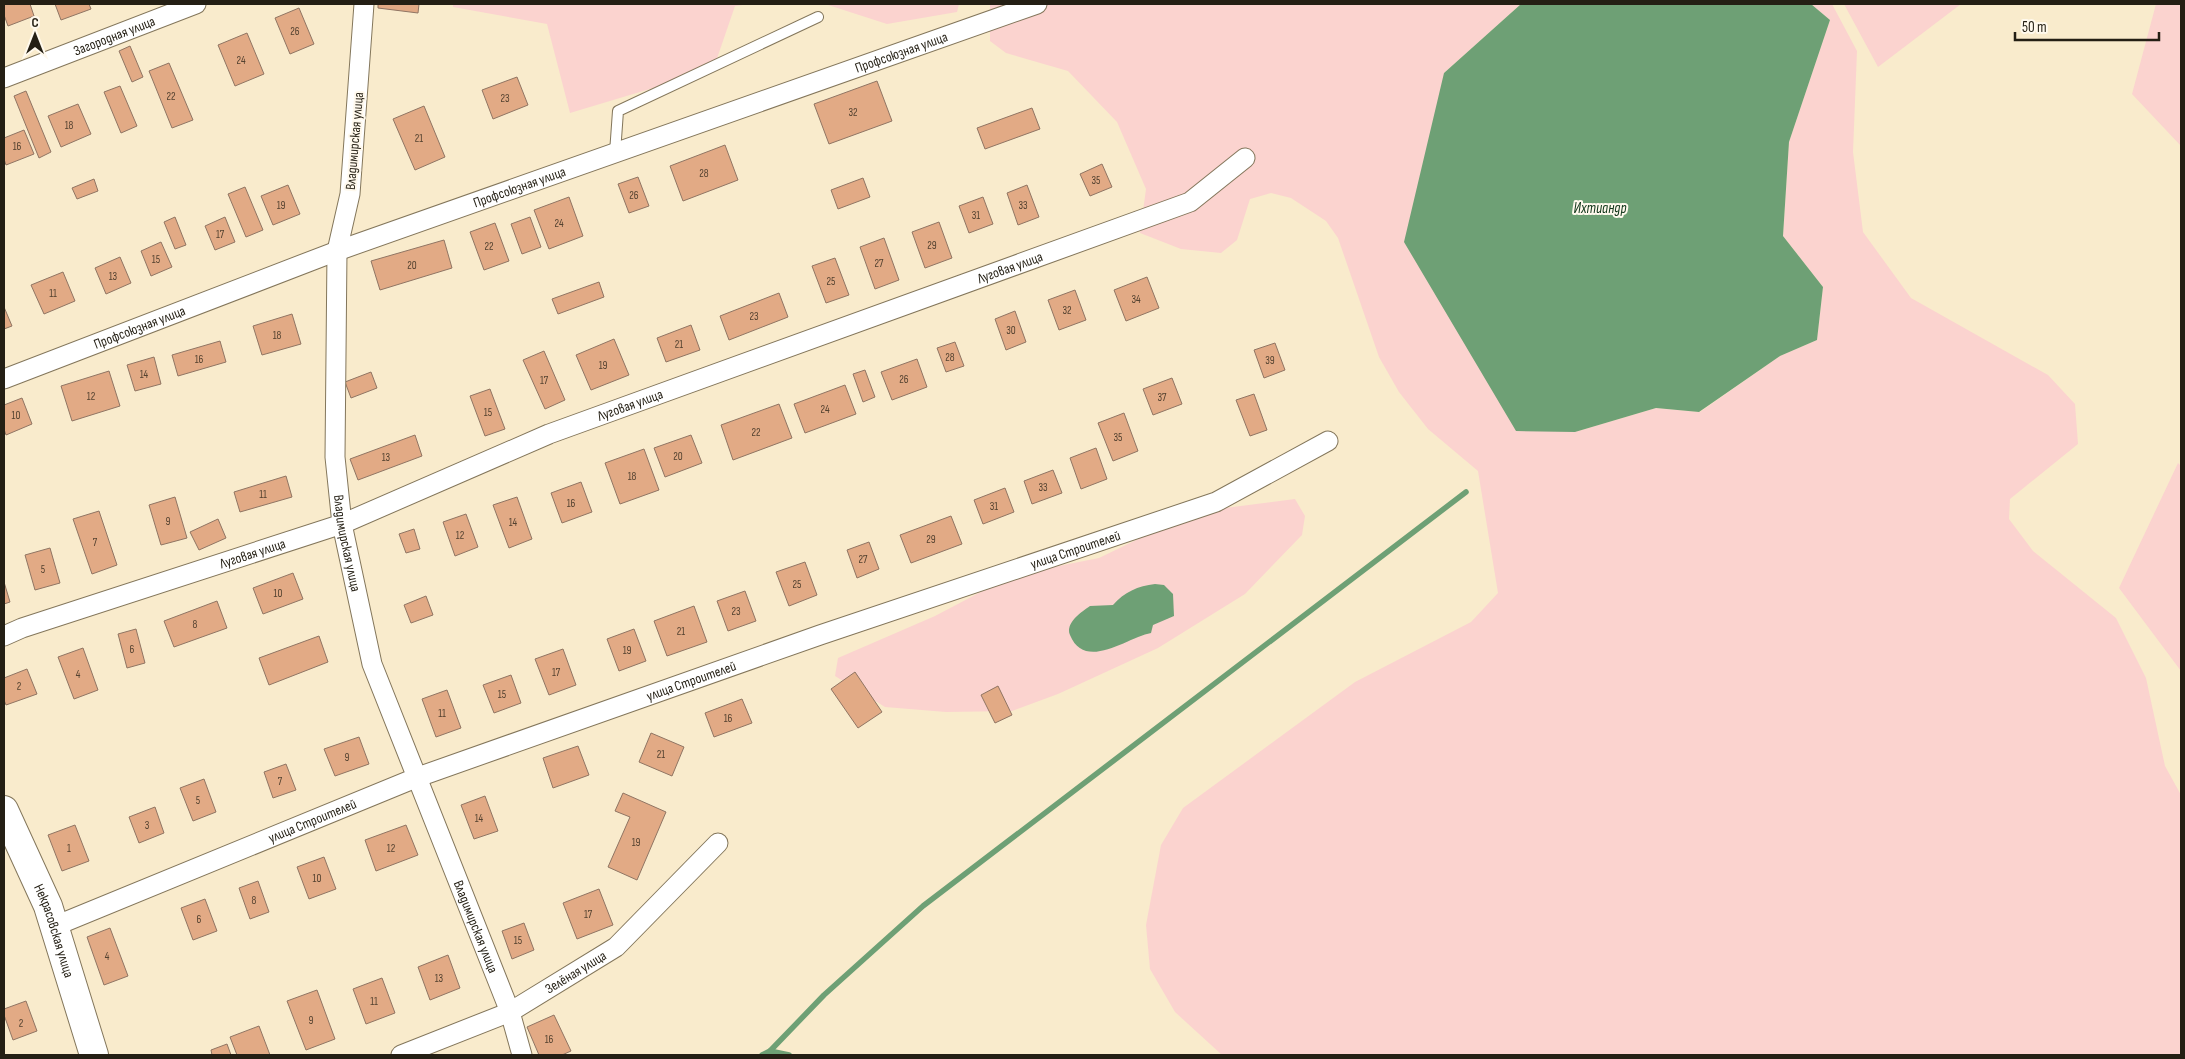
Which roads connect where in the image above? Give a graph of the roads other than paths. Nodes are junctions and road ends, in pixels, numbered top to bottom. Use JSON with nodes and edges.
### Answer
{"nodes":[{"id":1,"x":196,"y":4,"type":"edge"},
{"id":2,"x":364,"y":4,"type":"edge"},
{"id":3,"x":1037,"y":4,"type":"edge"},
{"id":4,"x":818,"y":16,"type":"dead end"},
{"id":5,"x":4,"y":78,"type":"edge"},
{"id":6,"x":615,"y":153,"type":"junction"},
{"id":7,"x":1245,"y":158,"type":"dead end"},
{"id":8,"x":337,"y":251,"type":"junction"},
{"id":9,"x":4,"y":378,"type":"edge"},
{"id":10,"x":1328,"y":441,"type":"dead end"},
{"id":11,"x":342,"y":524,"type":"junction"},
{"id":12,"x":4,"y":636,"type":"edge"},
{"id":13,"x":418,"y":777,"type":"junction"},
{"id":14,"x":4,"y":810,"type":"edge"},
{"id":15,"x":718,"y":843,"type":"dead end"},
{"id":16,"x":55,"y":926,"type":"junction"},
{"id":17,"x":510,"y":1012,"type":"junction"},
{"id":18,"x":94,"y":1055,"type":"edge"},
{"id":19,"x":401,"y":1055,"type":"edge"},
{"id":20,"x":522,"y":1055,"type":"edge"}],
"edges":[{"from":1,"to":5,"type":"street","name":"Загородная улица"},
{"from":2,"to":8,"type":"street","name":"Владимирская улица"},
{"from":3,"to":6,"type":"street","name":"Профсоюзная улица"},
{"from":4,"to":6,"type":"lane"},
{"from":6,"to":8,"type":"street","name":"Профсоюзная улица"},
{"from":7,"to":11,"type":"street","name":"Луговая улица"},
{"from":8,"to":9,"type":"street","name":"Профсоюзная улица"},
{"from":8,"to":11,"type":"street","name":"Владимирская улица"},
{"from":10,"to":13,"type":"street","name":"улица Строителей"},
{"from":11,"to":12,"type":"street","name":"Луговая улица"},
{"from":11,"to":13,"type":"street","name":"Владимирская улица"},
{"from":13,"to":16,"type":"street","name":"улица Строителей"},
{"from":13,"to":17,"type":"street","name":"Владимирская улица"},
{"from":14,"to":16,"type":"street","name":"Некрасовская улица"},
{"from":15,"to":17,"type":"street","name":"Зелёная улица"},
{"from":16,"to":18,"type":"street","name":"Некрасовская улица"},
{"from":17,"to":19,"type":"street","name":"Зелёная улица"},
{"from":17,"to":20,"type":"street","name":"Владимирская улица"}]}
